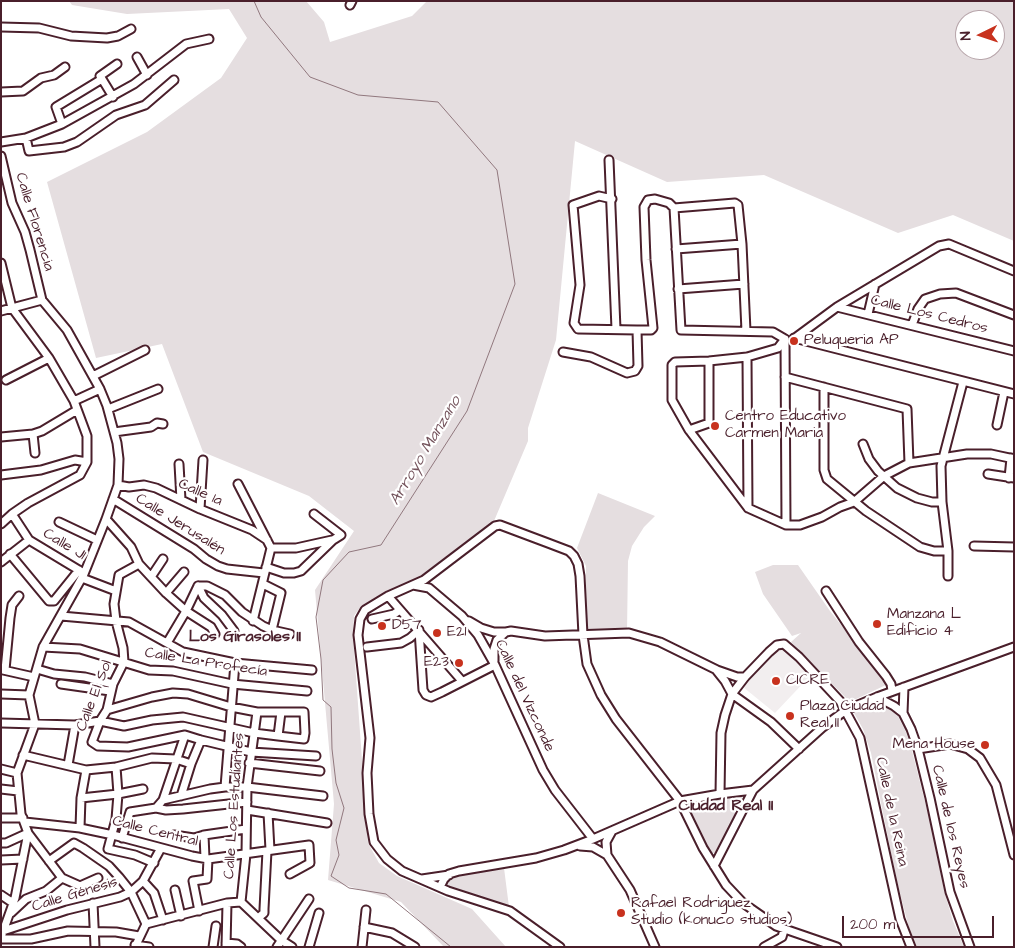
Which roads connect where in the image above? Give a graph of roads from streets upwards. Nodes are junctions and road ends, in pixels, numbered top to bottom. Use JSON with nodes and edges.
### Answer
{"nodes":[{"id":1,"x":1,"y":27,"type":"edge"},
{"id":2,"x":131,"y":29,"type":"dead end"},
{"id":3,"x":209,"y":39,"type":"dead end"},
{"id":4,"x":137,"y":57,"type":"dead end"},
{"id":5,"x":117,"y":64,"type":"dead end"},
{"id":6,"x":65,"y":67,"type":"dead end"},
{"id":7,"x":147,"y":74,"type":"junction"},
{"id":8,"x":102,"y":79,"type":"junction"},
{"id":9,"x":174,"y":80,"type":"dead end"},
{"id":10,"x":1,"y":92,"type":"edge"},
{"id":11,"x":113,"y":97,"type":"junction"},
{"id":12,"x":62,"y":124,"type":"junction"},
{"id":13,"x":26,"y":138,"type":"junction"},
{"id":14,"x":1,"y":142,"type":"edge"},
{"id":15,"x":1,"y":156,"type":"edge"},
{"id":16,"x":609,"y":160,"type":"dead end"},
{"id":17,"x":3,"y":170,"type":"edge"},
{"id":18,"x":612,"y":199,"type":"junction"},
{"id":19,"x":674,"y":208,"type":"junction"},
{"id":20,"x":742,"y":244,"type":"junction"},
{"id":21,"x":676,"y":249,"type":"junction"},
{"id":22,"x":1,"y":263,"type":"edge"},
{"id":23,"x":1014,"y":271,"type":"edge"},
{"id":24,"x":744,"y":284,"type":"junction"},
{"id":25,"x":875,"y":284,"type":"junction"},
{"id":26,"x":678,"y":289,"type":"junction"},
{"id":27,"x":42,"y":300,"type":"junction"},
{"id":28,"x":837,"y":306,"type":"junction"},
{"id":29,"x":12,"y":308,"type":"junction"},
{"id":30,"x":1,"y":311,"type":"edge"},
{"id":31,"x":868,"y":314,"type":"junction"},
{"id":32,"x":1014,"y":315,"type":"edge"},
{"id":33,"x":912,"y":325,"type":"junction"},
{"id":34,"x":616,"y":329,"type":"junction"},
{"id":35,"x":637,"y":330,"type":"junction"},
{"id":36,"x":746,"y":331,"type":"junction"},
{"id":37,"x":795,"y":338,"type":"junction"},
{"id":38,"x":785,"y":339,"type":"junction"},
{"id":39,"x":145,"y":350,"type":"dead end"},
{"id":40,"x":1014,"y":351,"type":"edge"},
{"id":41,"x":563,"y":352,"type":"dead end"},
{"id":42,"x":746,"y":356,"type":"junction"},
{"id":43,"x":49,"y":358,"type":"junction"},
{"id":44,"x":709,"y":361,"type":"junction"},
{"id":45,"x":93,"y":376,"type":"junction"},
{"id":46,"x":785,"y":377,"type":"junction"},
{"id":47,"x":6,"y":380,"type":"dead end"},
{"id":48,"x":963,"y":382,"type":"junction"},
{"id":49,"x":824,"y":387,"type":"junction"},
{"id":50,"x":100,"y":389,"type":"junction"},
{"id":51,"x":158,"y":389,"type":"dead end"},
{"id":52,"x":1004,"y":392,"type":"junction"},
{"id":53,"x":1014,"y":394,"type":"edge"},
{"id":54,"x":74,"y":400,"type":"junction"},
{"id":55,"x":108,"y":409,"type":"junction"},
{"id":56,"x":78,"y":410,"type":"junction"},
{"id":57,"x":162,"y":424,"type":"dead end"},
{"id":58,"x":997,"y":425,"type":"dead end"},
{"id":59,"x":689,"y":430,"type":"junction"},
{"id":60,"x":114,"y":432,"type":"junction"},
{"id":61,"x":33,"y":434,"type":"junction"},
{"id":62,"x":1,"y":437,"type":"edge"},
{"id":63,"x":863,"y":444,"type":"dead end"},
{"id":64,"x":35,"y":452,"type":"dead end"},
{"id":65,"x":943,"y":457,"type":"junction"},
{"id":66,"x":1013,"y":459,"type":"edge"},
{"id":67,"x":203,"y":460,"type":"dead end"},
{"id":68,"x":87,"y":462,"type":"junction"},
{"id":69,"x":909,"y":463,"type":"junction"},
{"id":70,"x":178,"y":464,"type":"dead end"},
{"id":71,"x":988,"y":474,"type":"dead end"},
{"id":72,"x":1,"y":475,"type":"edge"},
{"id":73,"x":884,"y":476,"type":"junction"},
{"id":74,"x":1011,"y":478,"type":"edge"},
{"id":75,"x":238,"y":484,"type":"dead end"},
{"id":76,"x":118,"y":485,"type":"junction"},
{"id":77,"x":113,"y":499,"type":"junction"},
{"id":78,"x":181,"y":500,"type":"junction"},
{"id":79,"x":854,"y":502,"type":"junction"},
{"id":80,"x":942,"y":502,"type":"junction"},
{"id":81,"x":748,"y":508,"type":"junction"},
{"id":82,"x":200,"y":509,"type":"junction"},
{"id":83,"x":12,"y":514,"type":"junction"},
{"id":84,"x":314,"y":514,"type":"dead end"},
{"id":85,"x":106,"y":519,"type":"junction"},
{"id":86,"x":59,"y":522,"type":"dead end"},
{"id":87,"x":1,"y":524,"type":"edge"},
{"id":88,"x":786,"y":525,"type":"junction"},
{"id":89,"x":29,"y":540,"type":"junction"},
{"id":90,"x":97,"y":540,"type":"junction"},
{"id":91,"x":267,"y":540,"type":"junction"},
{"id":92,"x":333,"y":540,"type":"junction"},
{"id":93,"x":974,"y":546,"type":"dead end"},
{"id":94,"x":1014,"y":547,"type":"edge"},
{"id":95,"x":271,"y":548,"type":"junction"},
{"id":96,"x":948,"y":552,"type":"junction"},
{"id":97,"x":10,"y":554,"type":"junction"},
{"id":98,"x":163,"y":559,"type":"dead end"},
{"id":99,"x":1,"y":562,"type":"edge"},
{"id":100,"x":139,"y":564,"type":"junction"},
{"id":101,"x":265,"y":570,"type":"junction"},
{"id":102,"x":184,"y":572,"type":"dead end"},
{"id":103,"x":82,"y":574,"type":"junction"},
{"id":104,"x":428,"y":576,"type":"junction"},
{"id":105,"x":948,"y":576,"type":"dead end"},
{"id":106,"x":151,"y":577,"type":"junction"},
{"id":107,"x":263,"y":584,"type":"junction"},
{"id":108,"x":413,"y":585,"type":"junction"},
{"id":109,"x":198,"y":586,"type":"junction"},
{"id":110,"x":429,"y":588,"type":"junction"},
{"id":111,"x":116,"y":591,"type":"junction"},
{"id":112,"x":826,"y":591,"type":"dead end"},
{"id":113,"x":166,"y":593,"type":"junction"},
{"id":114,"x":19,"y":596,"type":"dead end"},
{"id":115,"x":388,"y":596,"type":"junction"},
{"id":116,"x":400,"y":610,"type":"junction"},
{"id":117,"x":186,"y":612,"type":"junction"},
{"id":118,"x":61,"y":616,"type":"junction"},
{"id":119,"x":462,"y":616,"type":"junction"},
{"id":120,"x":372,"y":618,"type":"dead end"},
{"id":121,"x":116,"y":621,"type":"junction"},
{"id":122,"x":254,"y":621,"type":"junction"},
{"id":123,"x":272,"y":630,"type":"junction"},
{"id":124,"x":419,"y":630,"type":"junction"},
{"id":125,"x":234,"y":631,"type":"dead end"},
{"id":126,"x":511,"y":631,"type":"junction"},
{"id":127,"x":215,"y":634,"type":"dead end"},
{"id":128,"x":290,"y":634,"type":"dead end"},
{"id":129,"x":583,"y":635,"type":"junction"},
{"id":130,"x":167,"y":642,"type":"junction"},
{"id":131,"x":44,"y":647,"type":"junction"},
{"id":132,"x":367,"y":647,"type":"dead end"},
{"id":133,"x":1014,"y":647,"type":"edge"},
{"id":134,"x":124,"y":662,"type":"junction"},
{"id":135,"x":235,"y":663,"type":"junction"},
{"id":136,"x":495,"y":665,"type":"junction"},
{"id":137,"x":3,"y":670,"type":"edge"},
{"id":138,"x":312,"y":670,"type":"dead end"},
{"id":139,"x":716,"y":670,"type":"junction"},
{"id":140,"x":35,"y":673,"type":"junction"},
{"id":141,"x":744,"y":677,"type":"junction"},
{"id":142,"x":462,"y":681,"type":"junction"},
{"id":143,"x":61,"y":684,"type":"dead end"},
{"id":144,"x":232,"y":684,"type":"junction"},
{"id":145,"x":112,"y":687,"type":"junction"},
{"id":146,"x":904,"y":687,"type":"junction"},
{"id":147,"x":307,"y":691,"type":"dead end"},
{"id":148,"x":892,"y":691,"type":"junction"},
{"id":149,"x":1,"y":694,"type":"edge"},
{"id":150,"x":732,"y":694,"type":"junction"},
{"id":151,"x":29,"y":696,"type":"junction"},
{"id":152,"x":876,"y":697,"type":"junction"},
{"id":153,"x":231,"y":707,"type":"junction"},
{"id":154,"x":107,"y":710,"type":"junction"},
{"id":155,"x":846,"y":710,"type":"junction"},
{"id":156,"x":257,"y":712,"type":"junction"},
{"id":157,"x":281,"y":712,"type":"junction"},
{"id":158,"x":903,"y":713,"type":"junction"},
{"id":159,"x":100,"y":721,"type":"junction"},
{"id":160,"x":1,"y":723,"type":"edge"},
{"id":161,"x":35,"y":724,"type":"junction"},
{"id":162,"x":74,"y":725,"type":"junction"},
{"id":163,"x":229,"y":727,"type":"junction"},
{"id":164,"x":254,"y":733,"type":"junction"},
{"id":165,"x":185,"y":735,"type":"junction"},
{"id":166,"x":278,"y":736,"type":"junction"},
{"id":167,"x":201,"y":740,"type":"junction"},
{"id":168,"x":227,"y":747,"type":"junction"},
{"id":169,"x":799,"y":749,"type":"junction"},
{"id":170,"x":918,"y":749,"type":"junction"},
{"id":171,"x":251,"y":752,"type":"junction"},
{"id":172,"x":23,"y":755,"type":"junction"},
{"id":173,"x":316,"y":756,"type":"dead end"},
{"id":174,"x":176,"y":759,"type":"junction"},
{"id":175,"x":191,"y":764,"type":"junction"},
{"id":176,"x":249,"y":764,"type":"junction"},
{"id":177,"x":68,"y":765,"type":"junction"},
{"id":178,"x":116,"y":767,"type":"junction"},
{"id":179,"x":1,"y":769,"type":"edge"},
{"id":180,"x":86,"y":770,"type":"junction"},
{"id":181,"x":320,"y":771,"type":"dead end"},
{"id":182,"x":17,"y":773,"type":"junction"},
{"id":183,"x":225,"y":787,"type":"junction"},
{"id":184,"x":247,"y":787,"type":"junction"},
{"id":185,"x":1,"y":789,"type":"edge"},
{"id":186,"x":143,"y":790,"type":"dead end"},
{"id":187,"x":753,"y":790,"type":"junction"},
{"id":188,"x":18,"y":792,"type":"junction"},
{"id":189,"x":118,"y":794,"type":"junction"},
{"id":190,"x":720,"y":794,"type":"junction"},
{"id":191,"x":181,"y":796,"type":"junction"},
{"id":192,"x":324,"y":796,"type":"dead end"},
{"id":193,"x":82,"y":798,"type":"junction"},
{"id":194,"x":163,"y":800,"type":"junction"},
{"id":195,"x":680,"y":801,"type":"junction"},
{"id":196,"x":247,"y":806,"type":"junction"},
{"id":197,"x":156,"y":808,"type":"junction"},
{"id":198,"x":268,"y":813,"type":"junction"},
{"id":199,"x":1,"y":818,"type":"edge"},
{"id":200,"x":24,"y":820,"type":"junction"},
{"id":201,"x":327,"y":823,"type":"dead end"},
{"id":202,"x":80,"y":828,"type":"junction"},
{"id":203,"x":246,"y":829,"type":"junction"},
{"id":204,"x":612,"y":831,"type":"junction"},
{"id":205,"x":28,"y":833,"type":"junction"},
{"id":206,"x":113,"y":835,"type":"junction"},
{"id":207,"x":174,"y":835,"type":"dead end"},
{"id":208,"x":204,"y":835,"type":"junction"},
{"id":209,"x":122,"y":838,"type":"junction"},
{"id":210,"x":593,"y":839,"type":"junction"},
{"id":211,"x":1,"y":843,"type":"edge"},
{"id":212,"x":576,"y":846,"type":"junction"},
{"id":213,"x":162,"y":848,"type":"junction"},
{"id":214,"x":268,"y":851,"type":"junction"},
{"id":215,"x":246,"y":854,"type":"junction"},
{"id":216,"x":607,"y":855,"type":"junction"},
{"id":217,"x":1014,"y":855,"type":"edge"},
{"id":218,"x":206,"y":858,"type":"junction"},
{"id":219,"x":24,"y":859,"type":"junction"},
{"id":220,"x":1,"y":860,"type":"edge"},
{"id":221,"x":49,"y":861,"type":"junction"},
{"id":222,"x":154,"y":863,"type":"junction"},
{"id":223,"x":714,"y":866,"type":"junction"},
{"id":224,"x":290,"y":874,"type":"dead end"},
{"id":225,"x":449,"y":874,"type":"junction"},
{"id":226,"x":62,"y":878,"type":"junction"},
{"id":227,"x":98,"y":878,"type":"dead end"},
{"id":228,"x":421,"y":880,"type":"junction"},
{"id":229,"x":142,"y":881,"type":"junction"},
{"id":230,"x":440,"y":887,"type":"junction"},
{"id":231,"x":175,"y":890,"type":"dead end"},
{"id":232,"x":131,"y":892,"type":"junction"},
{"id":233,"x":1,"y":896,"type":"edge"},
{"id":234,"x":309,"y":899,"type":"dead end"},
{"id":235,"x":241,"y":902,"type":"junction"},
{"id":236,"x":93,"y":903,"type":"junction"},
{"id":237,"x":13,"y":904,"type":"junction"},
{"id":238,"x":227,"y":904,"type":"junction"},
{"id":239,"x":366,"y":910,"type":"dead end"},
{"id":240,"x":199,"y":911,"type":"junction"},
{"id":241,"x":319,"y":913,"type":"dead end"},
{"id":242,"x":181,"y":916,"type":"junction"},
{"id":243,"x":7,"y":917,"type":"junction"},
{"id":244,"x":258,"y":918,"type":"junction"},
{"id":245,"x":163,"y":920,"type":"junction"},
{"id":246,"x":146,"y":924,"type":"junction"},
{"id":247,"x":216,"y":926,"type":"dead end"},
{"id":248,"x":364,"y":928,"type":"junction"},
{"id":249,"x":784,"y":930,"type":"junction"},
{"id":250,"x":95,"y":932,"type":"junction"},
{"id":251,"x":2,"y":935,"type":"edge"},
{"id":252,"x":139,"y":936,"type":"junction"},
{"id":253,"x":279,"y":943,"type":"edge"},
{"id":254,"x":226,"y":945,"type":"edge"},
{"id":255,"x":135,"y":946,"type":"edge"},
{"id":256,"x":95,"y":947,"type":"edge"},
{"id":257,"x":149,"y":947,"type":"edge"},
{"id":258,"x":213,"y":947,"type":"edge"},
{"id":259,"x":241,"y":947,"type":"edge"},
{"id":260,"x":292,"y":947,"type":"edge"},
{"id":261,"x":309,"y":947,"type":"edge"},
{"id":262,"x":362,"y":947,"type":"edge"},
{"id":263,"x":415,"y":947,"type":"edge"},
{"id":264,"x":560,"y":947,"type":"edge"},
{"id":265,"x":655,"y":947,"type":"edge"},
{"id":266,"x":764,"y":947,"type":"edge"},
{"id":267,"x":837,"y":947,"type":"edge"},
{"id":268,"x":911,"y":947,"type":"edge"},
{"id":269,"x":970,"y":947,"type":"edge"}],
"edges":[{"from":1,"to":2,"type":"street"},
{"from":3,"to":7,"type":"street"},
{"from":4,"to":7,"type":"street"},
{"from":5,"to":8,"type":"street"},
{"from":6,"to":10,"type":"street"},
{"from":7,"to":11,"type":"street"},
{"from":8,"to":11,"type":"street"},
{"from":8,"to":12,"type":"street"},
{"from":9,"to":13,"type":"street"},
{"from":11,"to":12,"type":"street"},
{"from":12,"to":13,"type":"street"},
{"from":13,"to":14,"type":"street"},
{"from":15,"to":17,"type":"street","name":"Calle Florencia"},
{"from":16,"to":18,"type":"street"},
{"from":17,"to":27,"type":"street","name":"Calle Florencia"},
{"from":18,"to":34,"type":"street"},
{"from":18,"to":34,"type":"street"},
{"from":19,"to":20,"type":"street"},
{"from":19,"to":21,"type":"street"},
{"from":19,"to":35,"type":"street"},
{"from":20,"to":21,"type":"street"},
{"from":20,"to":24,"type":"street"},
{"from":21,"to":26,"type":"street"},
{"from":22,"to":29,"type":"street"},
{"from":23,"to":25,"type":"street"},
{"from":24,"to":26,"type":"street"},
{"from":24,"to":36,"type":"street"},
{"from":25,"to":28,"type":"street"},
{"from":25,"to":31,"type":"street"},
{"from":26,"to":36,"type":"street"},
{"from":27,"to":29,"type":"street"},
{"from":27,"to":45,"type":"street","name":"Calle Florencia"},
{"from":28,"to":31,"type":"street","name":"Calle Los Cedros"},
{"from":28,"to":37,"type":"street"},
{"from":29,"to":30,"type":"street"},
{"from":29,"to":43,"type":"street"},
{"from":31,"to":33,"type":"street","name":"Calle Los Cedros"},
{"from":32,"to":33,"type":"street"},
{"from":33,"to":40,"type":"street","name":"Calle Los Cedros"},
{"from":34,"to":35,"type":"street"},
{"from":35,"to":41,"type":"street"},
{"from":36,"to":38,"type":"street"},
{"from":37,"to":38,"type":"street"},
{"from":37,"to":48,"type":"street"},
{"from":38,"to":42,"type":"street"},
{"from":38,"to":46,"type":"street"},
{"from":39,"to":45,"type":"street"},
{"from":42,"to":44,"type":"street"},
{"from":42,"to":81,"type":"street"},
{"from":43,"to":47,"type":"street"},
{"from":43,"to":54,"type":"street"},
{"from":44,"to":59,"type":"street"},
{"from":44,"to":59,"type":"street"},
{"from":45,"to":50,"type":"street","name":"Calle Florencia"},
{"from":46,"to":49,"type":"street"},
{"from":46,"to":88,"type":"street"},
{"from":48,"to":52,"type":"street"},
{"from":48,"to":65,"type":"street"},
{"from":49,"to":69,"type":"street"},
{"from":49,"to":79,"type":"street"},
{"from":50,"to":54,"type":"street"},
{"from":50,"to":55,"type":"street","name":"Calle Florencia"},
{"from":51,"to":55,"type":"street"},
{"from":52,"to":53,"type":"street"},
{"from":52,"to":58,"type":"street"},
{"from":54,"to":56,"type":"street"},
{"from":55,"to":60,"type":"street","name":"Calle Florencia"},
{"from":56,"to":61,"type":"street"},
{"from":56,"to":68,"type":"street"},
{"from":57,"to":60,"type":"street"},
{"from":59,"to":81,"type":"street"},
{"from":60,"to":76,"type":"street","name":"Calle Florencia"},
{"from":61,"to":62,"type":"street"},
{"from":61,"to":64,"type":"street"},
{"from":63,"to":73,"type":"street"},
{"from":65,"to":66,"type":"street"},
{"from":65,"to":69,"type":"street"},
{"from":65,"to":80,"type":"street"},
{"from":66,"to":74,"type":"street"},
{"from":67,"to":82,"type":"street"},
{"from":68,"to":72,"type":"street"},
{"from":68,"to":83,"type":"street"},
{"from":69,"to":73,"type":"street"},
{"from":70,"to":78,"type":"street"},
{"from":71,"to":74,"type":"street"},
{"from":73,"to":79,"type":"street"},
{"from":73,"to":80,"type":"street"},
{"from":75,"to":91,"type":"street"},
{"from":76,"to":77,"type":"street","name":"Calle Florencia"},
{"from":76,"to":78,"type":"street","name":"Calle 1a"},
{"from":77,"to":85,"type":"street","name":"Calle Florencia"},
{"from":77,"to":101,"type":"street","name":"Calle Jerusalén"},
{"from":78,"to":82,"type":"street","name":"Calle 1a"},
{"from":79,"to":88,"type":"street"},
{"from":79,"to":96,"type":"street"},
{"from":80,"to":96,"type":"street"},
{"from":81,"to":88,"type":"street"},
{"from":82,"to":91,"type":"street","name":"Calle 1a"},
{"from":83,"to":87,"type":"street"},
{"from":83,"to":89,"type":"street"},
{"from":84,"to":92,"type":"street"},
{"from":85,"to":90,"type":"street","name":"Calle Florencia"},
{"from":85,"to":100,"type":"street"},
{"from":86,"to":90,"type":"street"},
{"from":89,"to":97,"type":"street"},
{"from":89,"to":103,"type":"street","name":"Calle J1"},
{"from":90,"to":103,"type":"street","name":"Calle Florencia"},
{"from":91,"to":95,"type":"street"},
{"from":92,"to":95,"type":"street"},
{"from":92,"to":101,"type":"street","name":"Calle Jerusalén"},
{"from":93,"to":94,"type":"street"},
{"from":95,"to":101,"type":"street"},
{"from":96,"to":105,"type":"street"},
{"from":97,"to":99,"type":"street"},
{"from":97,"to":103,"type":"street"},
{"from":98,"to":106,"type":"street"},
{"from":100,"to":106,"type":"street"},
{"from":100,"to":111,"type":"street","name":"Calle El Sol"},
{"from":101,"to":107,"type":"street"},
{"from":102,"to":113,"type":"street"},
{"from":103,"to":111,"type":"street","name":"Calle J1"},
{"from":103,"to":118,"type":"street"},
{"from":104,"to":108,"type":"street"},
{"from":104,"to":110,"type":"street"},
{"from":104,"to":129,"type":"street"},
{"from":106,"to":113,"type":"street"},
{"from":107,"to":122,"type":"street"},
{"from":107,"to":123,"type":"street"},
{"from":108,"to":110,"type":"street","name":"Calle del Vizconde"},
{"from":108,"to":115,"type":"street"},
{"from":109,"to":117,"type":"street"},
{"from":109,"to":122,"type":"street"},
{"from":109,"to":125,"type":"street"},
{"from":110,"to":119,"type":"street","name":"Calle del Vizconde"},
{"from":111,"to":121,"type":"street","name":"Calle El Sol"},
{"from":112,"to":148,"type":"street"},
{"from":113,"to":117,"type":"street"},
{"from":114,"to":137,"type":"street"},
{"from":115,"to":116,"type":"street"},
{"from":115,"to":228,"type":"street"},
{"from":116,"to":120,"type":"street"},
{"from":116,"to":124,"type":"street"},
{"from":117,"to":127,"type":"street"},
{"from":117,"to":130,"type":"street"},
{"from":118,"to":121,"type":"street"},
{"from":118,"to":131,"type":"street"},
{"from":119,"to":126,"type":"street"},
{"from":119,"to":136,"type":"street","name":"Calle del Vizconde"},
{"from":121,"to":130,"type":"street"},
{"from":121,"to":134,"type":"street","name":"Calle El Sol"},
{"from":122,"to":123,"type":"street"},
{"from":123,"to":128,"type":"street"},
{"from":124,"to":132,"type":"street"},
{"from":124,"to":142,"type":"street"},
{"from":124,"to":142,"type":"street"},
{"from":126,"to":129,"type":"street"},
{"from":126,"to":136,"type":"street"},
{"from":129,"to":139,"type":"street"},
{"from":129,"to":195,"type":"street"},
{"from":130,"to":135,"type":"street"},
{"from":131,"to":134,"type":"street","name":"Calle La Profecía"},
{"from":131,"to":140,"type":"street"},
{"from":133,"to":146,"type":"street"},
{"from":134,"to":144,"type":"street","name":"Calle La Profecía"},
{"from":134,"to":145,"type":"street","name":"Calle El Sol"},
{"from":135,"to":138,"type":"street"},
{"from":135,"to":144,"type":"street"},
{"from":136,"to":142,"type":"street"},
{"from":136,"to":210,"type":"street","name":"Calle del Vizconde"},
{"from":137,"to":140,"type":"street"},
{"from":139,"to":141,"type":"street"},
{"from":139,"to":150,"type":"street"},
{"from":140,"to":145,"type":"street"},
{"from":140,"to":151,"type":"street"},
{"from":141,"to":150,"type":"street","name":"Calle de la Reina"},
{"from":141,"to":155,"type":"street","name":"Calle de la Reina"},
{"from":143,"to":145,"type":"street"},
{"from":144,"to":147,"type":"street","name":"Calle La Profecía"},
{"from":144,"to":153,"type":"street"},
{"from":145,"to":154,"type":"street","name":"Calle El Sol"},
{"from":146,"to":148,"type":"street"},
{"from":146,"to":158,"type":"street","name":"Calle de los Reyes"},
{"from":148,"to":152,"type":"street"},
{"from":149,"to":151,"type":"street"},
{"from":150,"to":169,"type":"street"},
{"from":150,"to":190,"type":"street","name":"Calle de la Reina"},
{"from":151,"to":161,"type":"street"},
{"from":152,"to":155,"type":"street"},
{"from":152,"to":158,"type":"street"},
{"from":153,"to":154,"type":"street"},
{"from":153,"to":156,"type":"street"},
{"from":153,"to":163,"type":"street"},
{"from":154,"to":159,"type":"street","name":"Calle El Sol"},
{"from":155,"to":169,"type":"street"},
{"from":155,"to":268,"type":"street","name":"Calle de la Reina"},
{"from":156,"to":157,"type":"street"},
{"from":156,"to":164,"type":"street","name":"Calle Los Estudiantes"},
{"from":157,"to":166,"type":"street"},
{"from":157,"to":166,"type":"street"},
{"from":158,"to":170,"type":"street","name":"Calle de los Reyes"},
{"from":159,"to":162,"type":"street"},
{"from":159,"to":163,"type":"street"},
{"from":159,"to":165,"type":"street","name":"Calle El Sol"},
{"from":160,"to":161,"type":"street"},
{"from":161,"to":162,"type":"street"},
{"from":161,"to":172,"type":"street"},
{"from":162,"to":177,"type":"street"},
{"from":163,"to":164,"type":"street"},
{"from":163,"to":168,"type":"street"},
{"from":164,"to":166,"type":"street"},
{"from":164,"to":171,"type":"street","name":"Calle Los Estudiantes"},
{"from":165,"to":167,"type":"street","name":"Calle El Sol"},
{"from":165,"to":174,"type":"street"},
{"from":167,"to":168,"type":"street","name":"Calle El Sol"},
{"from":167,"to":175,"type":"street"},
{"from":168,"to":171,"type":"street","name":"Calle El Sol"},
{"from":168,"to":183,"type":"street"},
{"from":169,"to":187,"type":"street"},
{"from":170,"to":217,"type":"street"},
{"from":170,"to":269,"type":"street","name":"Calle de los Reyes"},
{"from":171,"to":173,"type":"street","name":"Calle El Sol"},
{"from":171,"to":176,"type":"street","name":"Calle Los Estudiantes"},
{"from":172,"to":177,"type":"street"},
{"from":172,"to":182,"type":"street"},
{"from":174,"to":175,"type":"street"},
{"from":174,"to":178,"type":"street"},
{"from":174,"to":194,"type":"street"},
{"from":175,"to":191,"type":"street"},
{"from":176,"to":181,"type":"street"},
{"from":176,"to":184,"type":"street","name":"Calle Los Estudiantes"},
{"from":177,"to":180,"type":"street"},
{"from":178,"to":180,"type":"street"},
{"from":178,"to":189,"type":"street"},
{"from":179,"to":182,"type":"street"},
{"from":180,"to":193,"type":"street"},
{"from":182,"to":188,"type":"street"},
{"from":183,"to":184,"type":"street"},
{"from":183,"to":191,"type":"street"},
{"from":184,"to":192,"type":"street"},
{"from":184,"to":196,"type":"street","name":"Calle Los Estudiantes"},
{"from":185,"to":188,"type":"street"},
{"from":186,"to":189,"type":"street"},
{"from":187,"to":190,"type":"street"},
{"from":187,"to":223,"type":"street"},
{"from":188,"to":200,"type":"street"},
{"from":189,"to":193,"type":"street"},
{"from":189,"to":206,"type":"street"},
{"from":190,"to":195,"type":"street"},
{"from":191,"to":194,"type":"street"},
{"from":193,"to":202,"type":"street"},
{"from":194,"to":197,"type":"street"},
{"from":195,"to":204,"type":"street"},
{"from":195,"to":223,"type":"street"},
{"from":196,"to":197,"type":"street"},
{"from":196,"to":198,"type":"street"},
{"from":196,"to":203,"type":"street","name":"Calle Los Estudiantes"},
{"from":197,"to":209,"type":"street"},
{"from":198,"to":201,"type":"street"},
{"from":198,"to":214,"type":"street"},
{"from":199,"to":200,"type":"street","name":"Calle Central"},
{"from":200,"to":202,"type":"street","name":"Calle Central"},
{"from":200,"to":205,"type":"street"},
{"from":202,"to":206,"type":"street","name":"Calle Central"},
{"from":203,"to":208,"type":"street"},
{"from":203,"to":215,"type":"street","name":"Calle Los Estudiantes"},
{"from":204,"to":210,"type":"street"},
{"from":204,"to":216,"type":"street"},
{"from":205,"to":211,"type":"street"},
{"from":205,"to":219,"type":"street"},
{"from":205,"to":221,"type":"street"},
{"from":206,"to":209,"type":"street","name":"Calle Central"},
{"from":206,"to":222,"type":"street"},
{"from":207,"to":208,"type":"street"},
{"from":208,"to":218,"type":"street"},
{"from":209,"to":213,"type":"street","name":"Calle Central"},
{"from":210,"to":212,"type":"street"},
{"from":212,"to":216,"type":"street"},
{"from":212,"to":225,"type":"street"},
{"from":213,"to":218,"type":"street","name":"Calle Central"},
{"from":213,"to":222,"type":"street","name":"Calle Génesis"},
{"from":214,"to":215,"type":"street","name":"Calle Central"},
{"from":214,"to":224,"type":"street","name":"Calle Central"},
{"from":214,"to":244,"type":"street"},
{"from":215,"to":218,"type":"street","name":"Calle Central"},
{"from":215,"to":235,"type":"street","name":"Calle Los Estudiantes"},
{"from":216,"to":265,"type":"street"},
{"from":218,"to":240,"type":"street"},
{"from":219,"to":220,"type":"street"},
{"from":219,"to":237,"type":"street"},
{"from":221,"to":226,"type":"street"},
{"from":221,"to":232,"type":"street"},
{"from":222,"to":229,"type":"street","name":"Calle Génesis"},
{"from":223,"to":249,"type":"street"},
{"from":225,"to":228,"type":"street"},
{"from":225,"to":230,"type":"street"},
{"from":226,"to":227,"type":"street"},
{"from":226,"to":243,"type":"street"},
{"from":228,"to":230,"type":"street"},
{"from":229,"to":232,"type":"street","name":"Calle Génesis"},
{"from":229,"to":245,"type":"street"},
{"from":230,"to":264,"type":"street"},
{"from":231,"to":242,"type":"street"},
{"from":232,"to":236,"type":"street","name":"Calle Génesis"},
{"from":232,"to":246,"type":"street"},
{"from":233,"to":237,"type":"street"},
{"from":234,"to":253,"type":"street"},
{"from":235,"to":238,"type":"street"},
{"from":235,"to":244,"type":"street"},
{"from":236,"to":250,"type":"street"},
{"from":236,"to":251,"type":"street","name":"Calle Génesis"},
{"from":237,"to":243,"type":"street"},
{"from":238,"to":240,"type":"street"},
{"from":238,"to":254,"type":"street"},
{"from":239,"to":248,"type":"street"},
{"from":240,"to":242,"type":"street"},
{"from":241,"to":261,"type":"street"},
{"from":242,"to":245,"type":"street"},
{"from":243,"to":251,"type":"street"},
{"from":244,"to":253,"type":"street"},
{"from":245,"to":246,"type":"street"},
{"from":246,"to":252,"type":"street"},
{"from":247,"to":258,"type":"street"},
{"from":248,"to":262,"type":"street"},
{"from":248,"to":263,"type":"street"},
{"from":249,"to":266,"type":"street"},
{"from":249,"to":267,"type":"street"},
{"from":250,"to":251,"type":"street"},
{"from":250,"to":252,"type":"street"},
{"from":250,"to":256,"type":"street"},
{"from":252,"to":255,"type":"street"},
{"from":253,"to":260,"type":"street"},
{"from":254,"to":259,"type":"street"},
{"from":255,"to":257,"type":"street"}]}
